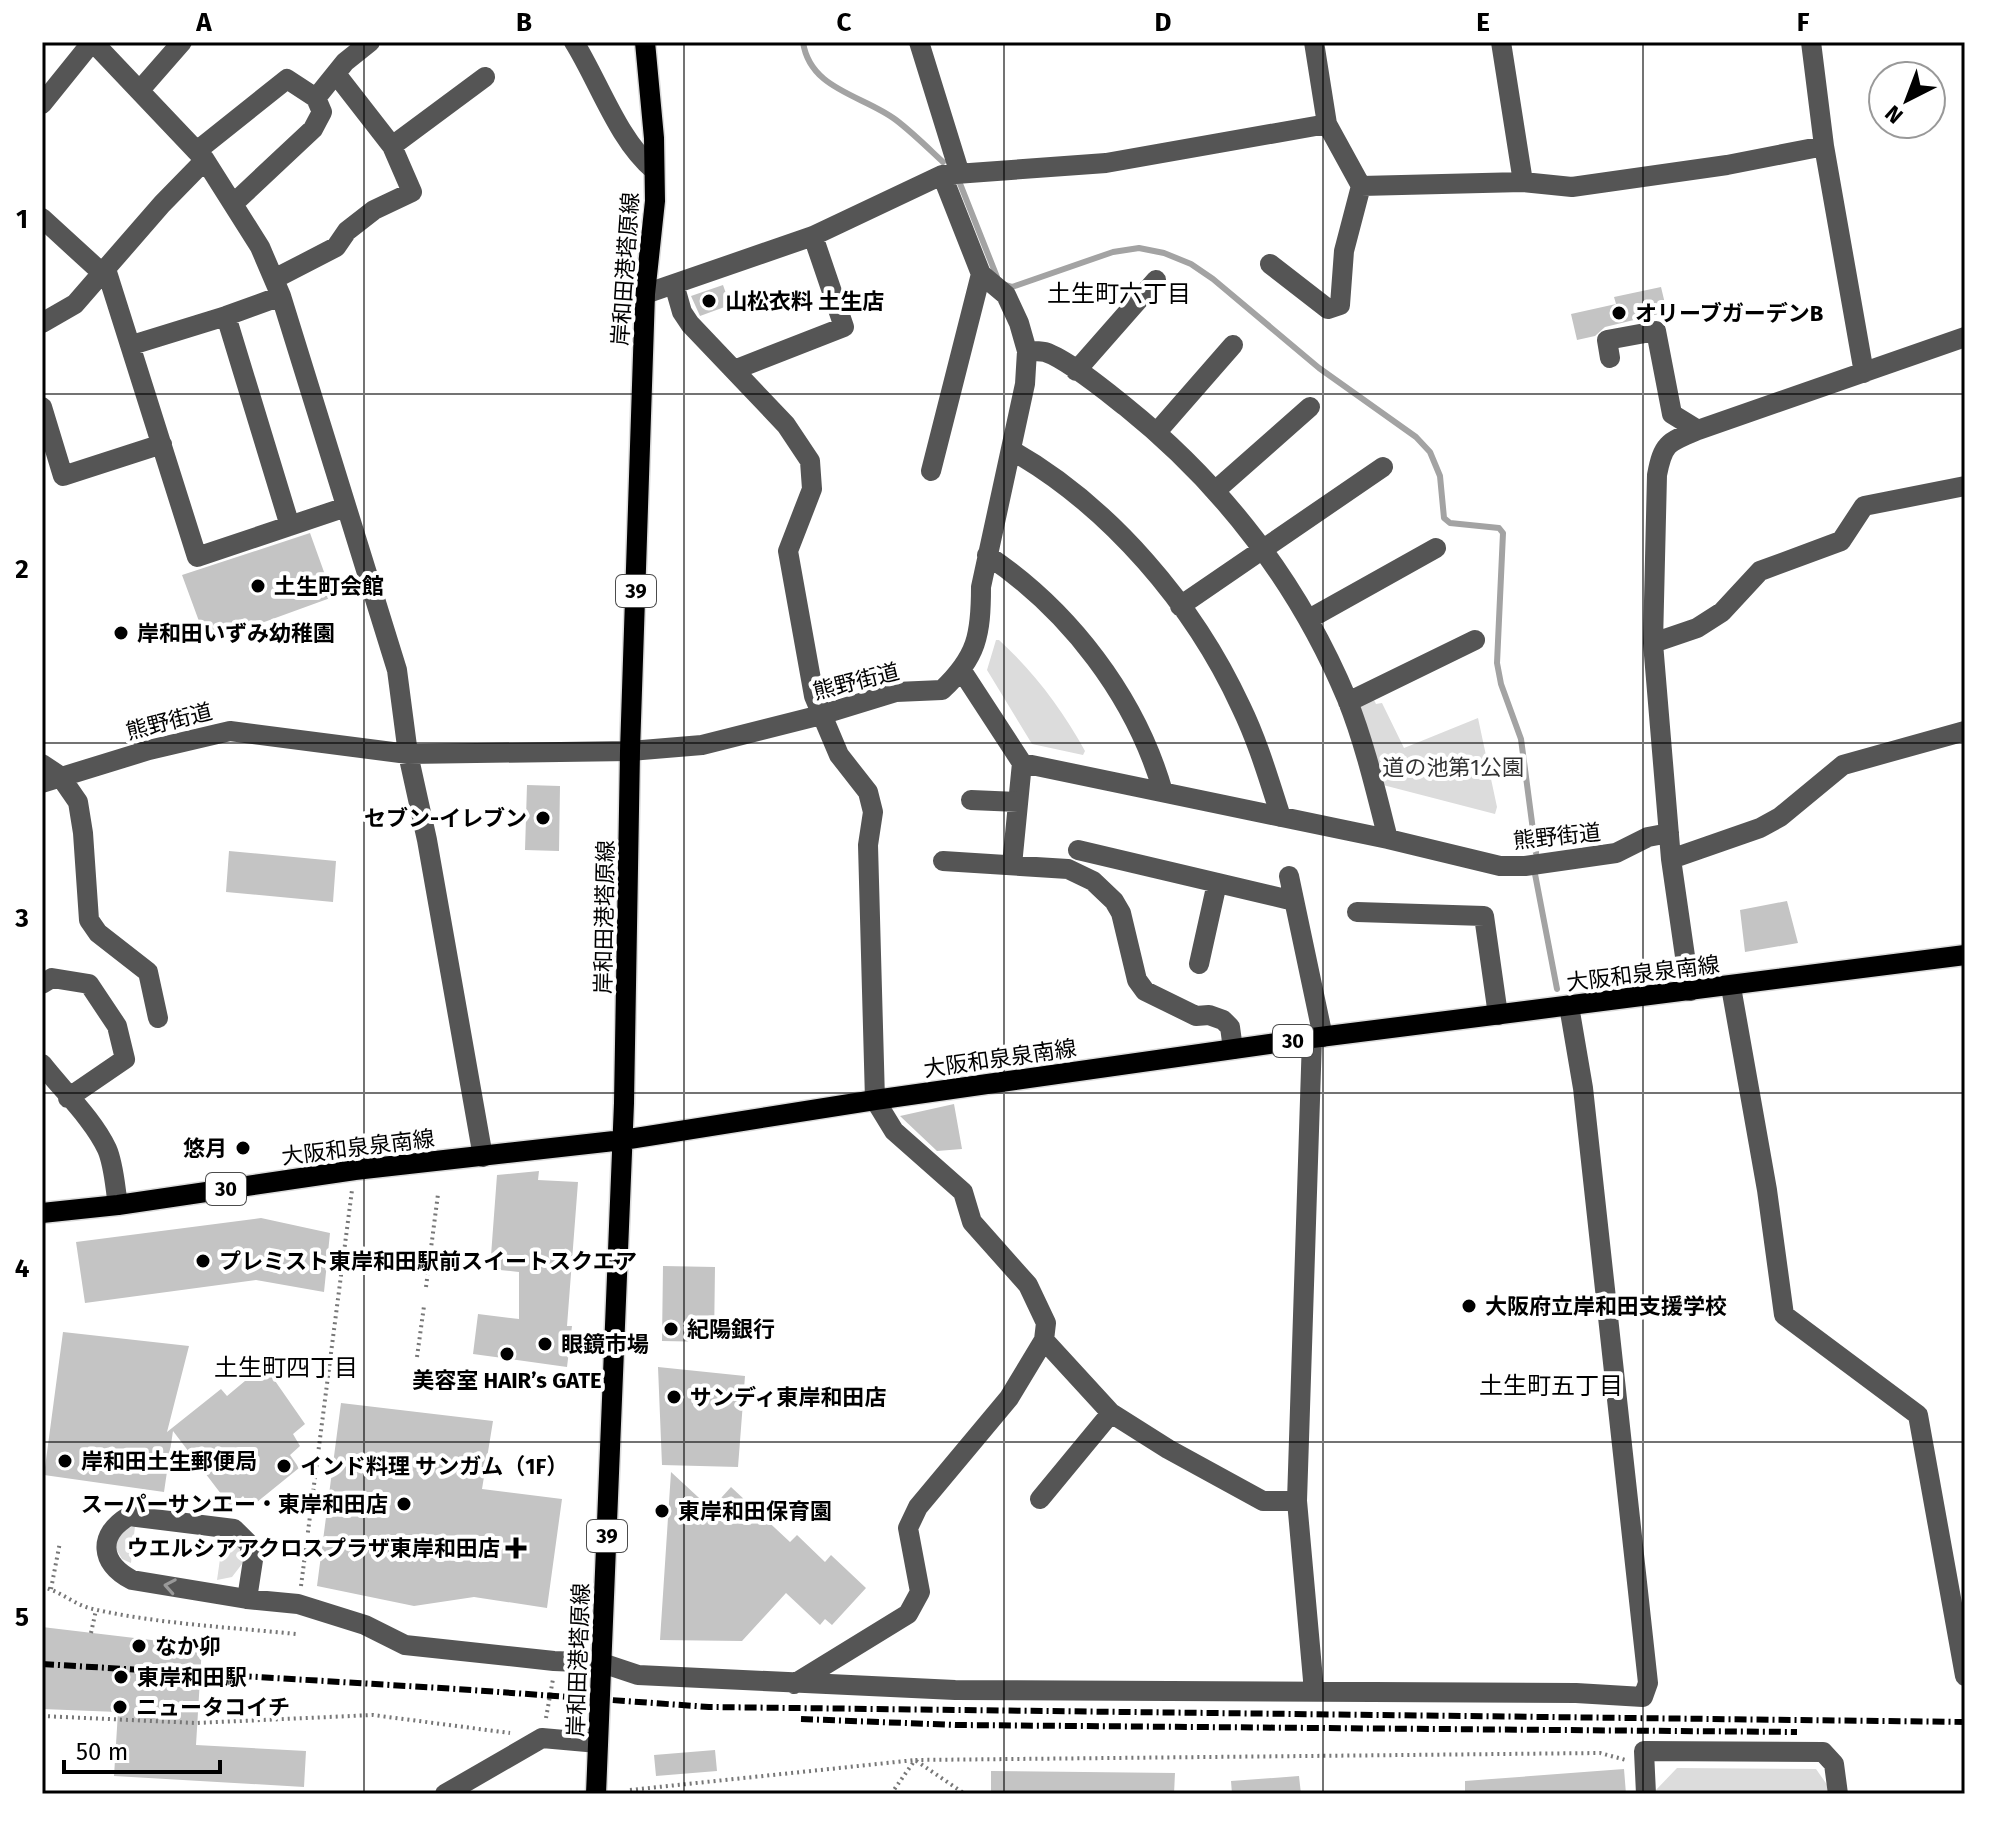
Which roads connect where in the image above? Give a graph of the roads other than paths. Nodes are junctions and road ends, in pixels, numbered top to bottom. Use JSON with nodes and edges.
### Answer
{"nodes":[{"id":1,"x":93,"y":42,"type":"edge"},
{"id":2,"x":182,"y":42,"type":"edge"},
{"id":3,"x":370,"y":42,"type":"edge"},
{"id":4,"x":574,"y":42,"type":"edge"},
{"id":5,"x":645,"y":42,"type":"edge"},
{"id":6,"x":919,"y":42,"type":"edge"},
{"id":7,"x":1314,"y":42,"type":"edge"},
{"id":8,"x":1501,"y":42,"type":"edge"},
{"id":9,"x":1811,"y":42,"type":"edge"},
{"id":10,"x":336,"y":74,"type":"junction"},
{"id":11,"x":485,"y":77,"type":"dead end"},
{"id":12,"x":140,"y":90,"type":"junction"},
{"id":13,"x":316,"y":98,"type":"junction"},
{"id":14,"x":42,"y":104,"type":"edge"},
{"id":15,"x":1327,"y":124,"type":"junction"},
{"id":16,"x":392,"y":146,"type":"junction"},
{"id":17,"x":1824,"y":146,"type":"junction"},
{"id":18,"x":202,"y":155,"type":"junction"},
{"id":19,"x":654,"y":170,"type":"junction"},
{"id":20,"x":950,"y":173,"type":"junction"},
{"id":21,"x":1523,"y":182,"type":"junction"},
{"id":22,"x":1361,"y":186,"type":"junction"},
{"id":23,"x":233,"y":204,"type":"junction"},
{"id":24,"x":42,"y":218,"type":"edge"},
{"id":25,"x":813,"y":236,"type":"junction"},
{"id":26,"x":1270,"y":264,"type":"dead end"},
{"id":27,"x":104,"y":271,"type":"junction"},
{"id":28,"x":981,"y":274,"type":"junction"},
{"id":29,"x":1156,"y":280,"type":"dead end"},
{"id":30,"x":674,"y":284,"type":"junction"},
{"id":31,"x":278,"y":288,"type":"junction"},
{"id":32,"x":645,"y":294,"type":"junction"},
{"id":33,"x":226,"y":316,"type":"junction"},
{"id":34,"x":42,"y":323,"type":"edge"},
{"id":35,"x":1965,"y":337,"type":"edge"},
{"id":36,"x":132,"y":345,"type":"junction"},
{"id":37,"x":1233,"y":345,"type":"dead end"},
{"id":38,"x":1027,"y":351,"type":"junction"},
{"id":39,"x":1610,"y":358,"type":"dead end"},
{"id":40,"x":734,"y":370,"type":"junction"},
{"id":41,"x":1076,"y":371,"type":"junction"},
{"id":42,"x":1864,"y":373,"type":"junction"},
{"id":43,"x":42,"y":407,"type":"edge"},
{"id":44,"x":1310,"y":407,"type":"dead end"},
{"id":45,"x":1698,"y":430,"type":"junction"},
{"id":46,"x":1157,"y":432,"type":"junction"},
{"id":47,"x":162,"y":444,"type":"junction"},
{"id":48,"x":1011,"y":450,"type":"junction"},
{"id":49,"x":1383,"y":467,"type":"dead end"},
{"id":50,"x":931,"y":471,"type":"dead end"},
{"id":51,"x":1965,"y":486,"type":"edge"},
{"id":52,"x":1216,"y":490,"type":"junction"},
{"id":53,"x":346,"y":507,"type":"junction"},
{"id":54,"x":290,"y":526,"type":"junction"},
{"id":55,"x":1262,"y":548,"type":"junction"},
{"id":56,"x":1436,"y":548,"type":"dead end"},
{"id":57,"x":987,"y":555,"type":"junction"},
{"id":58,"x":1180,"y":606,"type":"junction"},
{"id":59,"x":1309,"y":619,"type":"junction"},
{"id":60,"x":1475,"y":640,"type":"dead end"},
{"id":61,"x":1653,"y":643,"type":"junction"},
{"id":62,"x":962,"y":671,"type":"junction"},
{"id":63,"x":1348,"y":702,"type":"junction"},
{"id":64,"x":821,"y":715,"type":"junction"},
{"id":65,"x":1965,"y":731,"type":"edge"},
{"id":66,"x":630,"y":751,"type":"junction"},
{"id":67,"x":408,"y":754,"type":"junction"},
{"id":68,"x":1022,"y":763,"type":"junction"},
{"id":69,"x":42,"y":764,"type":"edge"},
{"id":70,"x":51,"y":779,"type":"edge"},
{"id":71,"x":1163,"y":792,"type":"junction"},
{"id":72,"x":971,"y":800,"type":"dead end"},
{"id":73,"x":1018,"y":802,"type":"junction"},
{"id":74,"x":1281,"y":817,"type":"junction"},
{"id":75,"x":1669,"y":833,"type":"junction"},
{"id":76,"x":1388,"y":839,"type":"junction"},
{"id":77,"x":1078,"y":850,"type":"dead end"},
{"id":78,"x":1671,"y":859,"type":"junction"},
{"id":79,"x":943,"y":861,"type":"dead end"},
{"id":80,"x":1012,"y":865,"type":"junction"},
{"id":81,"x":1289,"y":876,"type":"dead end"},
{"id":82,"x":1217,"y":883,"type":"junction"},
{"id":83,"x":1294,"y":901,"type":"junction"},
{"id":84,"x":1357,"y":912,"type":"dead end"},
{"id":85,"x":1965,"y":955,"type":"edge"},
{"id":86,"x":1199,"y":964,"type":"dead end"},
{"id":87,"x":42,"y":984,"type":"edge"},
{"id":88,"x":1731,"y":987,"type":"junction"},
{"id":89,"x":1690,"y":991,"type":"junction"},
{"id":90,"x":1569,"y":1006,"type":"junction"},
{"id":91,"x":1498,"y":1015,"type":"junction"},
{"id":92,"x":158,"y":1018,"type":"dead end"},
{"id":93,"x":1318,"y":1037,"type":"junction"},
{"id":94,"x":1233,"y":1049,"type":"junction"},
{"id":95,"x":42,"y":1064,"type":"edge"},
{"id":96,"x":68,"y":1098,"type":"junction"},
{"id":97,"x":875,"y":1100,"type":"junction"},
{"id":98,"x":623,"y":1140,"type":"junction"},
{"id":99,"x":483,"y":1157,"type":"junction"},
{"id":100,"x":118,"y":1205,"type":"junction"},
{"id":101,"x":42,"y":1215,"type":"edge"},
{"id":102,"x":1044,"y":1340,"type":"junction"},
{"id":103,"x":1111,"y":1413,"type":"junction"},
{"id":104,"x":1040,"y":1499,"type":"dead end"},
{"id":105,"x":1297,"y":1501,"type":"junction"},
{"id":106,"x":247,"y":1599,"type":"junction"},
{"id":107,"x":602,"y":1663,"type":"junction"},
{"id":108,"x":1965,"y":1676,"type":"edge"},
{"id":109,"x":794,"y":1684,"type":"junction"},
{"id":110,"x":1314,"y":1691,"type":"junction"},
{"id":111,"x":598,"y":1743,"type":"junction"},
{"id":112,"x":445,"y":1794,"type":"edge"},
{"id":113,"x":596,"y":1794,"type":"edge"},
{"id":114,"x":1646,"y":1794,"type":"edge"},
{"id":115,"x":1838,"y":1794,"type":"edge"}],
"edges":[{"from":1,"to":12,"type":"street"},
{"from":1,"to":14,"type":"street"},
{"from":2,"to":12,"type":"street"},
{"from":3,"to":10,"type":"street"},
{"from":4,"to":19,"type":"street"},
{"from":5,"to":19,"type":"main road","name":"岸和田港塔原線","number":"39"},
{"from":6,"to":20,"type":"street"},
{"from":7,"to":15,"type":"street"},
{"from":8,"to":21,"type":"street"},
{"from":9,"to":17,"type":"street"},
{"from":10,"to":13,"type":"street"},
{"from":10,"to":16,"type":"street"},
{"from":11,"to":16,"type":"street"},
{"from":12,"to":18,"type":"street"},
{"from":13,"to":18,"type":"street"},
{"from":13,"to":23,"type":"street"},
{"from":15,"to":20,"type":"street"},
{"from":15,"to":22,"type":"street"},
{"from":16,"to":31,"type":"street"},
{"from":17,"to":21,"type":"street"},
{"from":17,"to":42,"type":"street"},
{"from":18,"to":23,"type":"street"},
{"from":18,"to":27,"type":"street"},
{"from":19,"to":32,"type":"main road","name":"岸和田港塔原線","number":"39"},
{"from":20,"to":25,"type":"street"},
{"from":20,"to":28,"type":"street"},
{"from":21,"to":22,"type":"street"},
{"from":22,"to":26,"type":"street"},
{"from":23,"to":31,"type":"street"},
{"from":24,"to":27,"type":"street"},
{"from":25,"to":30,"type":"street"},
{"from":25,"to":40,"type":"street"},
{"from":27,"to":34,"type":"street"},
{"from":27,"to":36,"type":"street"},
{"from":28,"to":38,"type":"street"},
{"from":28,"to":50,"type":"street"},
{"from":29,"to":41,"type":"street"},
{"from":30,"to":32,"type":"street"},
{"from":30,"to":40,"type":"street"},
{"from":31,"to":33,"type":"street"},
{"from":31,"to":53,"type":"street"},
{"from":32,"to":66,"type":"main road","name":"岸和田港塔原線","number":"39"},
{"from":33,"to":36,"type":"street"},
{"from":33,"to":54,"type":"street"},
{"from":35,"to":42,"type":"street"},
{"from":36,"to":47,"type":"street"},
{"from":37,"to":46,"type":"street"},
{"from":38,"to":41,"type":"street"},
{"from":38,"to":48,"type":"street"},
{"from":39,"to":45,"type":"street"},
{"from":40,"to":64,"type":"street"},
{"from":41,"to":46,"type":"street"},
{"from":42,"to":45,"type":"street"},
{"from":43,"to":47,"type":"street"},
{"from":44,"to":52,"type":"street"},
{"from":45,"to":61,"type":"street"},
{"from":46,"to":52,"type":"street"},
{"from":47,"to":54,"type":"street"},
{"from":48,"to":57,"type":"street"},
{"from":48,"to":58,"type":"street"},
{"from":49,"to":55,"type":"street"},
{"from":51,"to":61,"type":"street"},
{"from":52,"to":55,"type":"street"},
{"from":53,"to":54,"type":"street"},
{"from":53,"to":67,"type":"street"},
{"from":55,"to":58,"type":"street"},
{"from":55,"to":59,"type":"street"},
{"from":56,"to":59,"type":"street"},
{"from":57,"to":62,"type":"street"},
{"from":57,"to":71,"type":"street"},
{"from":58,"to":74,"type":"street"},
{"from":59,"to":63,"type":"street"},
{"from":60,"to":63,"type":"street"},
{"from":61,"to":75,"type":"street"},
{"from":62,"to":64,"type":"street","name":"熊野街道"},
{"from":62,"to":68,"type":"street"},
{"from":63,"to":76,"type":"street"},
{"from":64,"to":66,"type":"street","name":"熊野街道"},
{"from":64,"to":97,"type":"street"},
{"from":65,"to":78,"type":"street"},
{"from":66,"to":67,"type":"street","name":"熊野街道"},
{"from":66,"to":98,"type":"main road","name":"岸和田港塔原線","number":"39"},
{"from":67,"to":70,"type":"street","name":"熊野街道"},
{"from":67,"to":99,"type":"street"},
{"from":68,"to":71,"type":"street","name":"熊野街道"},
{"from":68,"to":73,"type":"street"},
{"from":69,"to":70,"type":"street"},
{"from":70,"to":92,"type":"street"},
{"from":71,"to":74,"type":"street","name":"熊野街道"},
{"from":72,"to":73,"type":"street"},
{"from":73,"to":80,"type":"street"},
{"from":74,"to":76,"type":"street","name":"熊野街道"},
{"from":75,"to":76,"type":"street","name":"熊野街道"},
{"from":75,"to":78,"type":"street"},
{"from":77,"to":82,"type":"street"},
{"from":78,"to":89,"type":"street"},
{"from":79,"to":80,"type":"street"},
{"from":80,"to":94,"type":"street"},
{"from":81,"to":83,"type":"street"},
{"from":82,"to":83,"type":"street"},
{"from":82,"to":86,"type":"street"},
{"from":83,"to":93,"type":"street"},
{"from":84,"to":91,"type":"street"},
{"from":85,"to":88,"type":"main road","name":"大阪和泉泉南線","number":"30"},
{"from":87,"to":96,"type":"street"},
{"from":88,"to":89,"type":"main road","name":"大阪和泉泉南線","number":"30"},
{"from":88,"to":108,"type":"street"},
{"from":89,"to":90,"type":"main road","name":"大阪和泉泉南線","number":"30"},
{"from":90,"to":91,"type":"main road","name":"大阪和泉泉南線","number":"30"},
{"from":90,"to":110,"type":"street"},
{"from":91,"to":93,"type":"main road","name":"大阪和泉泉南線","number":"30"},
{"from":93,"to":94,"type":"main road","name":"大阪和泉泉南線","number":"30"},
{"from":93,"to":105,"type":"street"},
{"from":94,"to":97,"type":"main road","name":"大阪和泉泉南線","number":"30"},
{"from":95,"to":96,"type":"street"},
{"from":96,"to":100,"type":"street"},
{"from":97,"to":98,"type":"main road","name":"大阪和泉泉南線","number":"30"},
{"from":97,"to":102,"type":"street"},
{"from":98,"to":99,"type":"main road","name":"大阪和泉泉南線","number":"30"},
{"from":98,"to":107,"type":"main road","name":"岸和田港塔原線","number":"39"},
{"from":99,"to":100,"type":"main road","name":"大阪和泉泉南線","number":"30"},
{"from":100,"to":101,"type":"main road","name":"大阪和泉泉南線","number":"30"},
{"from":102,"to":103,"type":"street"},
{"from":102,"to":109,"type":"street"},
{"from":103,"to":104,"type":"street"},
{"from":103,"to":105,"type":"street"},
{"from":105,"to":110,"type":"street"},
{"from":106,"to":106,"type":"street","one_way":true},
{"from":106,"to":107,"type":"street"},
{"from":107,"to":109,"type":"street"},
{"from":107,"to":111,"type":"main road","name":"岸和田港塔原線","number":"39"},
{"from":109,"to":110,"type":"street"},
{"from":111,"to":112,"type":"street"},
{"from":111,"to":113,"type":"main road","name":"岸和田港塔原線","number":"39"},
{"from":114,"to":115,"type":"street"}]}
